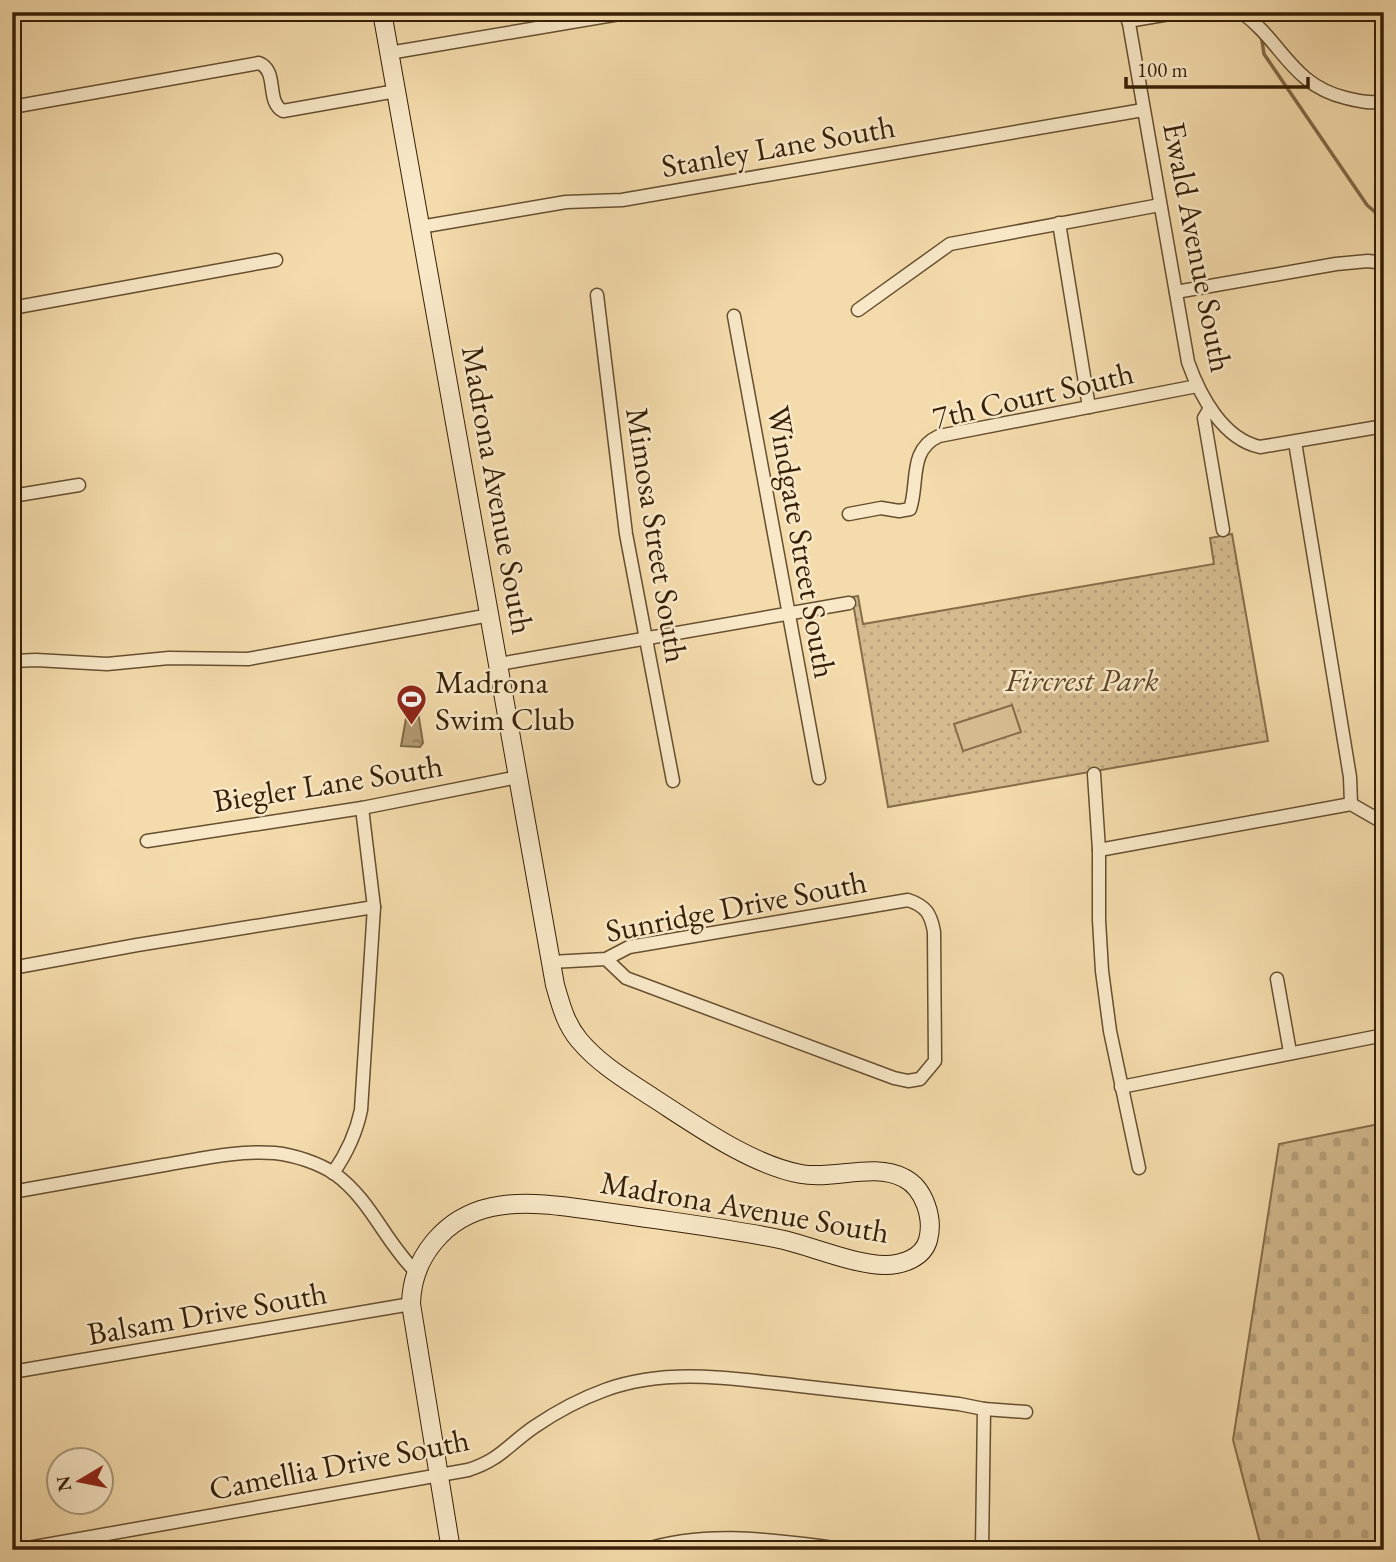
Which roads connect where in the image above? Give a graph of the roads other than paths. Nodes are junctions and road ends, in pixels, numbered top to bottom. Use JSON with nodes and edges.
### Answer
{"nodes":[{"id":1,"x":382,"y":12,"type":"edge"},
{"id":2,"x":631,"y":12,"type":"edge"},
{"id":3,"x":1181,"y":12,"type":"edge"},
{"id":4,"x":1241,"y":12,"type":"edge"},
{"id":5,"x":1128,"y":17,"type":"edge"},
{"id":6,"x":389,"y":53,"type":"junction"},
{"id":7,"x":396,"y":91,"type":"junction"},
{"id":8,"x":1384,"y":101,"type":"edge"},
{"id":9,"x":12,"y":107,"type":"edge"},
{"id":10,"x":1143,"y":110,"type":"junction"},
{"id":11,"x":1160,"y":205,"type":"junction"},
{"id":12,"x":1059,"y":223,"type":"junction"},
{"id":13,"x":420,"y":226,"type":"junction"},
{"id":14,"x":276,"y":260,"type":"dead end"},
{"id":15,"x":1384,"y":262,"type":"edge"},
{"id":16,"x":1176,"y":292,"type":"junction"},
{"id":17,"x":597,"y":295,"type":"dead end"},
{"id":18,"x":12,"y":308,"type":"edge"},
{"id":19,"x":858,"y":310,"type":"dead end"},
{"id":20,"x":734,"y":316,"type":"dead end"},
{"id":21,"x":1197,"y":386,"type":"junction"},
{"id":22,"x":1089,"y":407,"type":"junction"},
{"id":23,"x":1210,"y":408,"type":"junction"},
{"id":24,"x":1384,"y":426,"type":"edge"},
{"id":25,"x":1295,"y":442,"type":"junction"},
{"id":26,"x":79,"y":485,"type":"dead end"},
{"id":27,"x":12,"y":496,"type":"edge"},
{"id":28,"x":849,"y":514,"type":"dead end"},
{"id":29,"x":1223,"y":530,"type":"dead end"},
{"id":30,"x":849,"y":603,"type":"dead end"},
{"id":31,"x":788,"y":613,"type":"junction"},
{"id":32,"x":490,"y":615,"type":"junction"},
{"id":33,"x":645,"y":639,"type":"junction"},
{"id":34,"x":12,"y":661,"type":"edge"},
{"id":35,"x":499,"y":664,"type":"junction"},
{"id":36,"x":1094,"y":774,"type":"dead end"},
{"id":37,"x":519,"y":777,"type":"junction"},
{"id":38,"x":818,"y":778,"type":"dead end"},
{"id":39,"x":673,"y":781,"type":"dead end"},
{"id":40,"x":1351,"y":804,"type":"junction"},
{"id":41,"x":362,"y":808,"type":"junction"},
{"id":42,"x":1384,"y":823,"type":"edge"},
{"id":43,"x":147,"y":841,"type":"dead end"},
{"id":44,"x":1099,"y":850,"type":"junction"},
{"id":45,"x":373,"y":907,"type":"junction"},
{"id":46,"x":606,"y":959,"type":"junction"},
{"id":47,"x":551,"y":962,"type":"junction"},
{"id":48,"x":12,"y":968,"type":"edge"},
{"id":49,"x":1277,"y":979,"type":"dead end"},
{"id":50,"x":1384,"y":1035,"type":"edge"},
{"id":51,"x":1290,"y":1052,"type":"junction"},
{"id":52,"x":1121,"y":1087,"type":"junction"},
{"id":53,"x":1139,"y":1168,"type":"dead end"},
{"id":54,"x":333,"y":1173,"type":"junction"},
{"id":55,"x":12,"y":1192,"type":"edge"},
{"id":56,"x":416,"y":1272,"type":"junction"},
{"id":57,"x":411,"y":1304,"type":"junction"},
{"id":58,"x":12,"y":1372,"type":"edge"},
{"id":59,"x":984,"y":1409,"type":"junction"},
{"id":60,"x":1026,"y":1412,"type":"dead end"},
{"id":61,"x":439,"y":1476,"type":"junction"},
{"id":62,"x":17,"y":1550,"type":"edge"},
{"id":63,"x":451,"y":1550,"type":"edge"},
{"id":64,"x":644,"y":1550,"type":"edge"},
{"id":65,"x":852,"y":1550,"type":"edge"},
{"id":66,"x":982,"y":1550,"type":"edge"}],
"edges":[{"from":1,"to":6,"type":"main road","name":"Madrona Avenue South"},
{"from":2,"to":6,"type":"street"},
{"from":3,"to":5,"type":"street"},
{"from":4,"to":8,"type":"street"},
{"from":5,"to":10,"type":"street","name":"Ewald Avenue South"},
{"from":6,"to":7,"type":"main road","name":"Madrona Avenue South"},
{"from":7,"to":9,"type":"street"},
{"from":7,"to":13,"type":"main road","name":"Madrona Avenue South"},
{"from":10,"to":11,"type":"street","name":"Ewald Avenue South"},
{"from":10,"to":13,"type":"street","name":"Stanley Lane South"},
{"from":11,"to":12,"type":"street"},
{"from":11,"to":16,"type":"street","name":"Ewald Avenue South"},
{"from":12,"to":19,"type":"street"},
{"from":12,"to":22,"type":"street"},
{"from":13,"to":32,"type":"main road","name":"Madrona Avenue South"},
{"from":14,"to":18,"type":"street"},
{"from":15,"to":16,"type":"street"},
{"from":16,"to":21,"type":"street","name":"Ewald Avenue South"},
{"from":17,"to":33,"type":"street","name":"Mimosa Street South"},
{"from":20,"to":31,"type":"street","name":"Windgate Street South"},
{"from":21,"to":22,"type":"street","name":"7th Court South"},
{"from":21,"to":23,"type":"street","name":"Ewald Avenue South"},
{"from":22,"to":28,"type":"street","name":"7th Court South"},
{"from":23,"to":25,"type":"street"},
{"from":23,"to":29,"type":"street","name":"Ewald Avenue South"},
{"from":24,"to":25,"type":"street"},
{"from":25,"to":40,"type":"street"},
{"from":26,"to":27,"type":"street"},
{"from":30,"to":31,"type":"street"},
{"from":31,"to":33,"type":"street"},
{"from":31,"to":38,"type":"street","name":"Windgate Street South"},
{"from":32,"to":34,"type":"street"},
{"from":32,"to":35,"type":"main road","name":"Madrona Avenue South"},
{"from":33,"to":35,"type":"street"},
{"from":33,"to":39,"type":"street","name":"Mimosa Street South"},
{"from":35,"to":37,"type":"main road","name":"Madrona Avenue South"},
{"from":36,"to":44,"type":"street"},
{"from":37,"to":41,"type":"street","name":"Biegler Lane South"},
{"from":37,"to":47,"type":"main road","name":"Madrona Avenue South"},
{"from":40,"to":42,"type":"street"},
{"from":40,"to":44,"type":"street"},
{"from":41,"to":43,"type":"street","name":"Biegler Lane South"},
{"from":41,"to":45,"type":"street"},
{"from":44,"to":52,"type":"street"},
{"from":45,"to":48,"type":"street"},
{"from":45,"to":54,"type":"street"},
{"from":46,"to":46,"type":"street","name":"Sunridge Drive South"},
{"from":46,"to":47,"type":"street","name":"Sunridge Drive South"},
{"from":47,"to":56,"type":"main road","name":"Madrona Avenue South"},
{"from":49,"to":51,"type":"street"},
{"from":50,"to":51,"type":"street"},
{"from":51,"to":52,"type":"street"},
{"from":52,"to":53,"type":"street"},
{"from":54,"to":55,"type":"street"},
{"from":54,"to":56,"type":"street"},
{"from":56,"to":57,"type":"main road","name":"Madrona Avenue South"},
{"from":57,"to":58,"type":"street","name":"Balsam Drive South"},
{"from":57,"to":61,"type":"main road","name":"Madrona Avenue South"},
{"from":59,"to":60,"type":"street","name":"Camellia Drive South"},
{"from":59,"to":61,"type":"street","name":"Camellia Drive South"},
{"from":59,"to":66,"type":"street"},
{"from":61,"to":62,"type":"street","name":"Camellia Drive South"},
{"from":61,"to":63,"type":"main road","name":"Madrona Avenue South"},
{"from":64,"to":65,"type":"street"}]}
